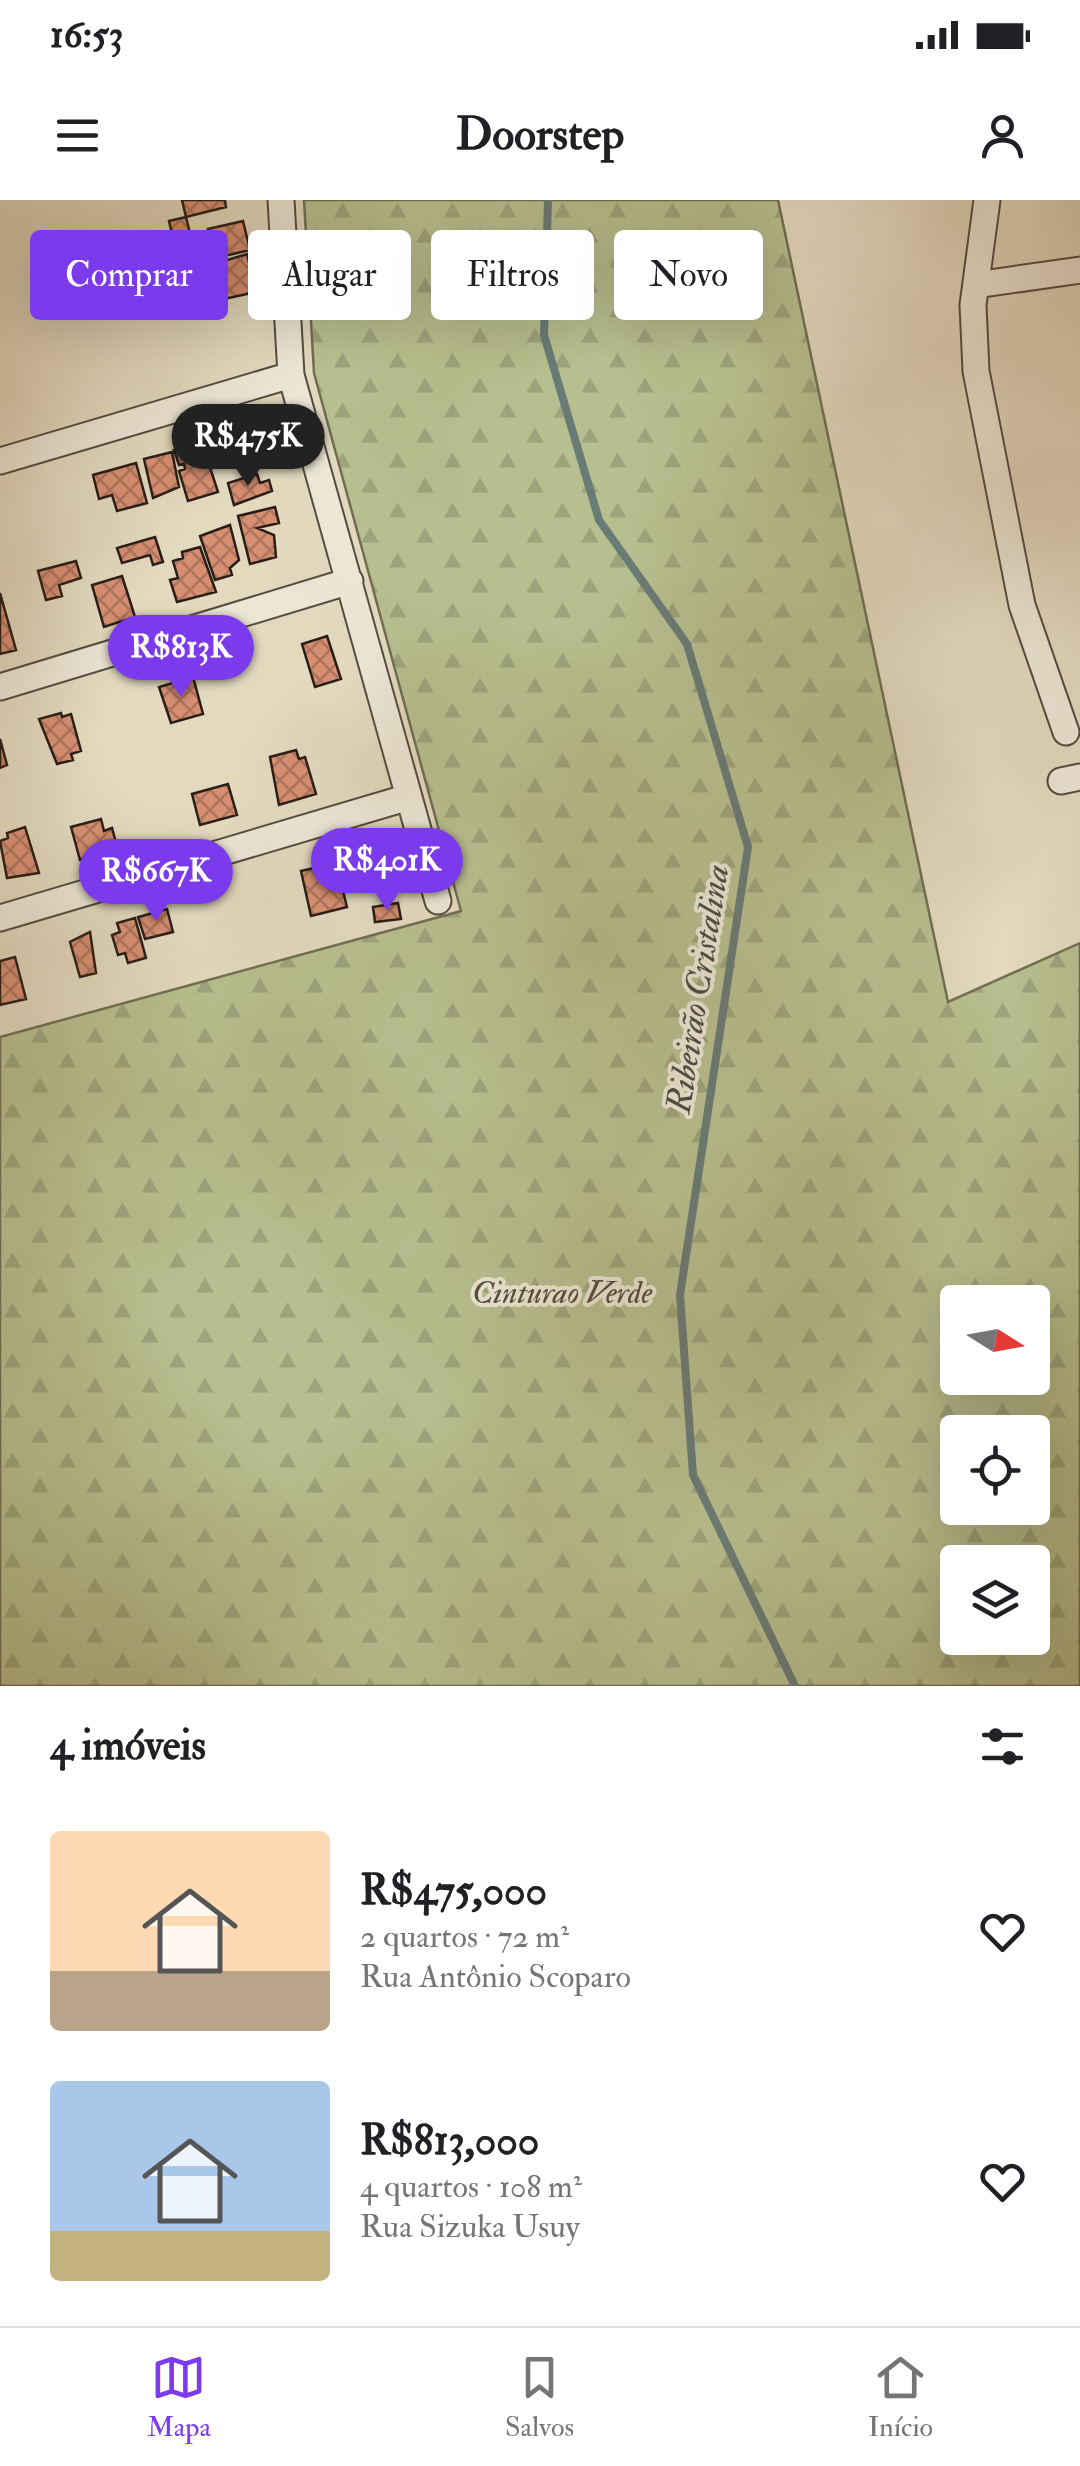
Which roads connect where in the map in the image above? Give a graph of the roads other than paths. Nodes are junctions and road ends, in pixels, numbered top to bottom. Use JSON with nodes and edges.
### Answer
{"nodes":[{"id":1,"x":282,"y":200,"type":"edge"},
{"id":2,"x":987,"y":200,"type":"edge"},
{"id":3,"x":1080,"y":270,"type":"edge"},
{"id":4,"x":976,"y":285,"type":"junction"},
{"id":5,"x":291,"y":374,"type":"junction"},
{"id":6,"x":0,"y":460,"type":"edge"},
{"id":7,"x":350,"y":581,"type":"junction"},
{"id":8,"x":0,"y":688,"type":"edge"},
{"id":9,"x":1066,"y":732,"type":"dead end"},
{"id":10,"x":409,"y":797,"type":"junction"},
{"id":11,"x":438,"y":900,"type":"dead end"},
{"id":12,"x":0,"y":918,"type":"edge"}],
"edges":[{"from":1,"to":5,"type":"street"},
{"from":2,"to":4,"type":"street"},
{"from":3,"to":4,"type":"street"},
{"from":4,"to":9,"type":"street"},
{"from":5,"to":6,"type":"street"},
{"from":5,"to":7,"type":"street"},
{"from":7,"to":8,"type":"street"},
{"from":7,"to":10,"type":"street"},
{"from":10,"to":11,"type":"street"},
{"from":10,"to":12,"type":"street"}]}
